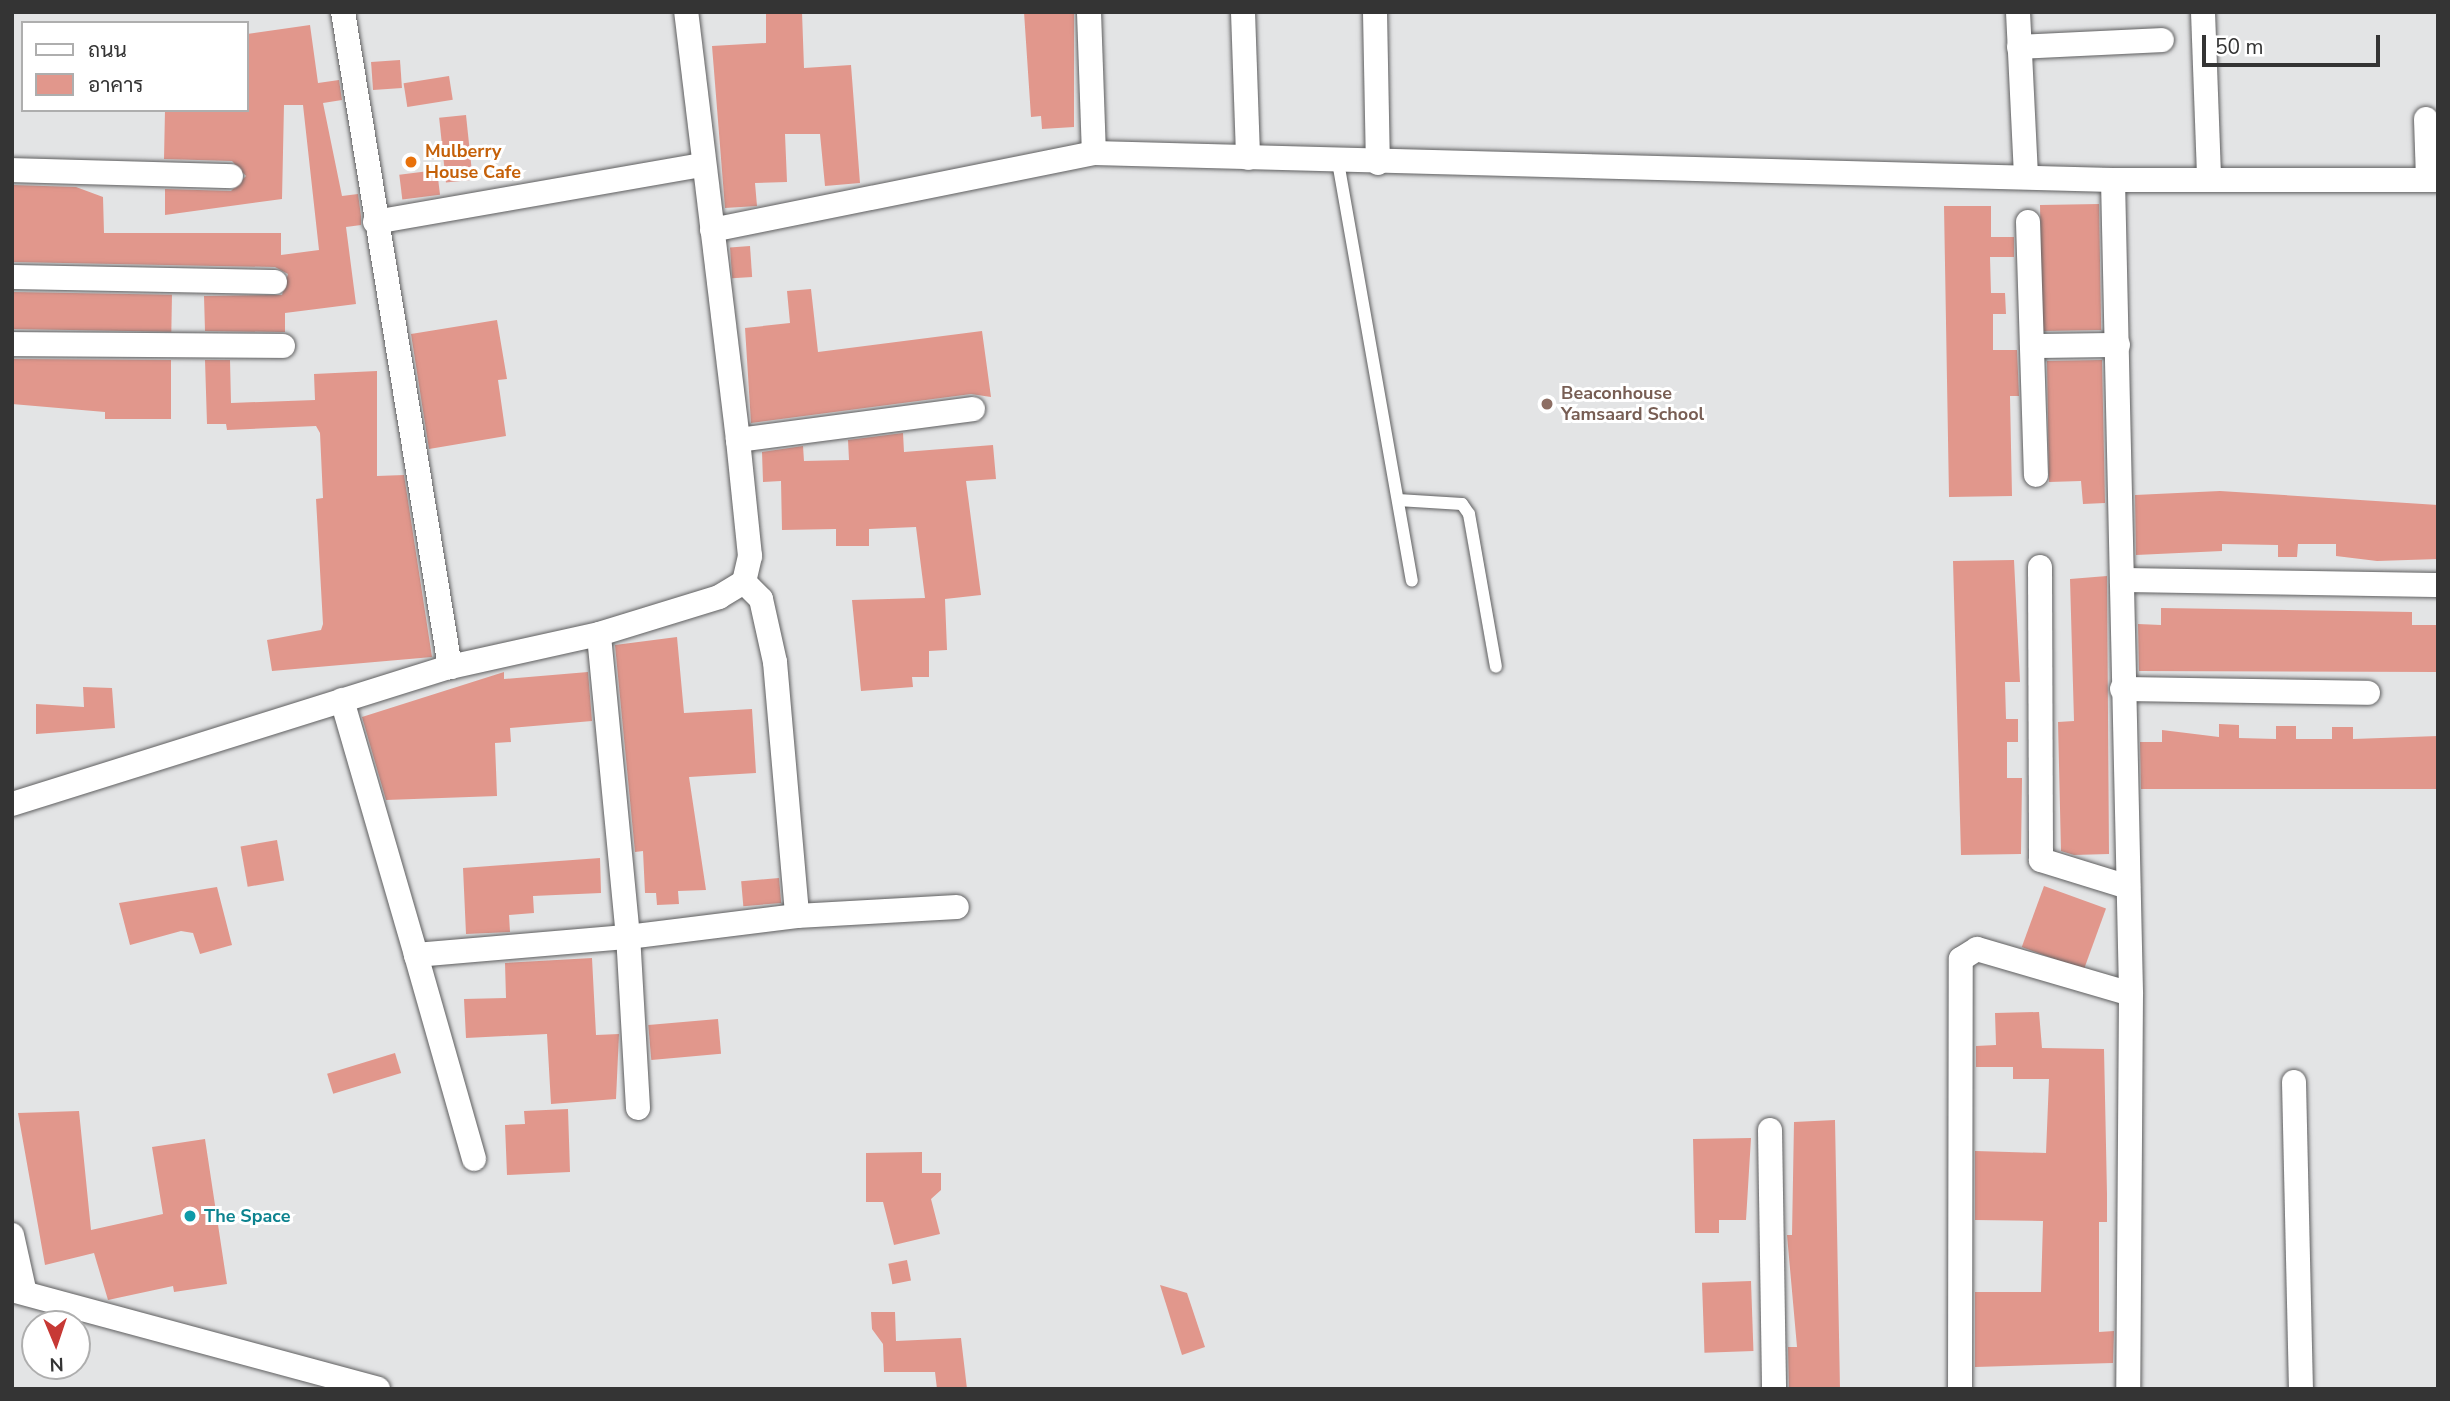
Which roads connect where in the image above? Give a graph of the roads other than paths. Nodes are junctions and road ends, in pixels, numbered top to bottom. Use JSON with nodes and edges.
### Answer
{"nodes":[{"id":1,"x":342,"y":12,"type":"edge"},
{"id":2,"x":686,"y":12,"type":"edge"},
{"id":3,"x":1089,"y":12,"type":"edge"},
{"id":4,"x":1243,"y":12,"type":"edge"},
{"id":5,"x":1375,"y":12,"type":"edge"},
{"id":6,"x":2018,"y":12,"type":"edge"},
{"id":7,"x":2203,"y":12,"type":"edge"},
{"id":8,"x":2162,"y":40,"type":"dead end"},
{"id":9,"x":2019,"y":47,"type":"junction"},
{"id":10,"x":2426,"y":118,"type":"dead end"},
{"id":11,"x":1094,"y":153,"type":"junction"},
{"id":12,"x":1248,"y":158,"type":"junction"},
{"id":13,"x":1338,"y":162,"type":"junction"},
{"id":14,"x":1378,"y":163,"type":"junction"},
{"id":15,"x":700,"y":165,"type":"junction"},
{"id":16,"x":12,"y":170,"type":"edge"},
{"id":17,"x":231,"y":176,"type":"dead end"},
{"id":18,"x":2026,"y":176,"type":"junction"},
{"id":19,"x":2209,"y":179,"type":"junction"},
{"id":20,"x":2433,"y":179,"type":"edge"},
{"id":21,"x":2113,"y":180,"type":"junction"},
{"id":22,"x":375,"y":222,"type":"junction"},
{"id":23,"x":2028,"y":222,"type":"dead end"},
{"id":24,"x":712,"y":230,"type":"junction"},
{"id":25,"x":12,"y":277,"type":"edge"},
{"id":26,"x":275,"y":282,"type":"dead end"},
{"id":27,"x":12,"y":344,"type":"edge"},
{"id":28,"x":2118,"y":345,"type":"junction"},
{"id":29,"x":283,"y":346,"type":"dead end"},
{"id":30,"x":2032,"y":346,"type":"junction"},
{"id":31,"x":973,"y":409,"type":"dead end"},
{"id":32,"x":738,"y":440,"type":"junction"},
{"id":33,"x":2036,"y":475,"type":"dead end"},
{"id":34,"x":1398,"y":500,"type":"junction"},
{"id":35,"x":2040,"y":567,"type":"dead end"},
{"id":36,"x":2122,"y":580,"type":"junction"},
{"id":37,"x":744,"y":582,"type":"junction"},
{"id":38,"x":1412,"y":582,"type":"dead end"},
{"id":39,"x":2438,"y":585,"type":"edge"},
{"id":40,"x":599,"y":634,"type":"junction"},
{"id":41,"x":450,"y":667,"type":"junction"},
{"id":42,"x":1496,"y":667,"type":"dead end"},
{"id":43,"x":2122,"y":689,"type":"junction"},
{"id":44,"x":2368,"y":693,"type":"dead end"},
{"id":45,"x":342,"y":700,"type":"junction"},
{"id":46,"x":12,"y":804,"type":"edge"},
{"id":47,"x":2128,"y":887,"type":"junction"},
{"id":48,"x":957,"y":907,"type":"dead end"},
{"id":49,"x":797,"y":916,"type":"junction"},
{"id":50,"x":628,"y":937,"type":"junction"},
{"id":51,"x":416,"y":955,"type":"junction"},
{"id":52,"x":2131,"y":994,"type":"junction"},
{"id":53,"x":2294,"y":1082,"type":"dead end"},
{"id":54,"x":638,"y":1108,"type":"dead end"},
{"id":55,"x":1770,"y":1130,"type":"dead end"},
{"id":56,"x":474,"y":1159,"type":"dead end"},
{"id":57,"x":12,"y":1235,"type":"edge"},
{"id":58,"x":18,"y":1289,"type":"edge"},
{"id":59,"x":378,"y":1389,"type":"edge"},
{"id":60,"x":1774,"y":1389,"type":"edge"},
{"id":61,"x":1960,"y":1389,"type":"edge"},
{"id":62,"x":2128,"y":1389,"type":"edge"},
{"id":63,"x":2301,"y":1389,"type":"edge"}],
"edges":[{"from":1,"to":22,"type":"street"},
{"from":2,"to":15,"type":"street"},
{"from":3,"to":11,"type":"street"},
{"from":4,"to":12,"type":"street"},
{"from":5,"to":14,"type":"street"},
{"from":6,"to":9,"type":"street"},
{"from":7,"to":19,"type":"street"},
{"from":8,"to":9,"type":"street"},
{"from":9,"to":18,"type":"street"},
{"from":10,"to":20,"type":"street"},
{"from":11,"to":12,"type":"street"},
{"from":11,"to":24,"type":"street"},
{"from":12,"to":13,"type":"street"},
{"from":13,"to":14,"type":"street"},
{"from":13,"to":34,"type":"lane"},
{"from":14,"to":18,"type":"street"},
{"from":15,"to":22,"type":"street"},
{"from":15,"to":24,"type":"street"},
{"from":16,"to":17,"type":"street"},
{"from":18,"to":21,"type":"street"},
{"from":19,"to":20,"type":"street"},
{"from":19,"to":21,"type":"street"},
{"from":21,"to":28,"type":"street"},
{"from":22,"to":41,"type":"street"},
{"from":23,"to":30,"type":"street"},
{"from":24,"to":32,"type":"street"},
{"from":25,"to":26,"type":"street"},
{"from":27,"to":29,"type":"street"},
{"from":28,"to":30,"type":"street"},
{"from":28,"to":36,"type":"street"},
{"from":30,"to":33,"type":"street"},
{"from":31,"to":32,"type":"street"},
{"from":32,"to":37,"type":"street"},
{"from":34,"to":38,"type":"lane"},
{"from":34,"to":42,"type":"lane"},
{"from":35,"to":47,"type":"street"},
{"from":36,"to":39,"type":"street"},
{"from":36,"to":43,"type":"street"},
{"from":37,"to":40,"type":"street"},
{"from":37,"to":49,"type":"street"},
{"from":40,"to":41,"type":"street"},
{"from":40,"to":50,"type":"street"},
{"from":41,"to":45,"type":"street"},
{"from":43,"to":44,"type":"street"},
{"from":43,"to":47,"type":"street"},
{"from":45,"to":46,"type":"street"},
{"from":45,"to":51,"type":"street"},
{"from":47,"to":52,"type":"street"},
{"from":48,"to":49,"type":"street"},
{"from":49,"to":50,"type":"street"},
{"from":50,"to":51,"type":"street"},
{"from":50,"to":54,"type":"street"},
{"from":51,"to":56,"type":"street"},
{"from":52,"to":61,"type":"street"},
{"from":52,"to":62,"type":"street"},
{"from":53,"to":63,"type":"street"},
{"from":55,"to":60,"type":"street"},
{"from":57,"to":58,"type":"street"},
{"from":58,"to":59,"type":"street"}]}
